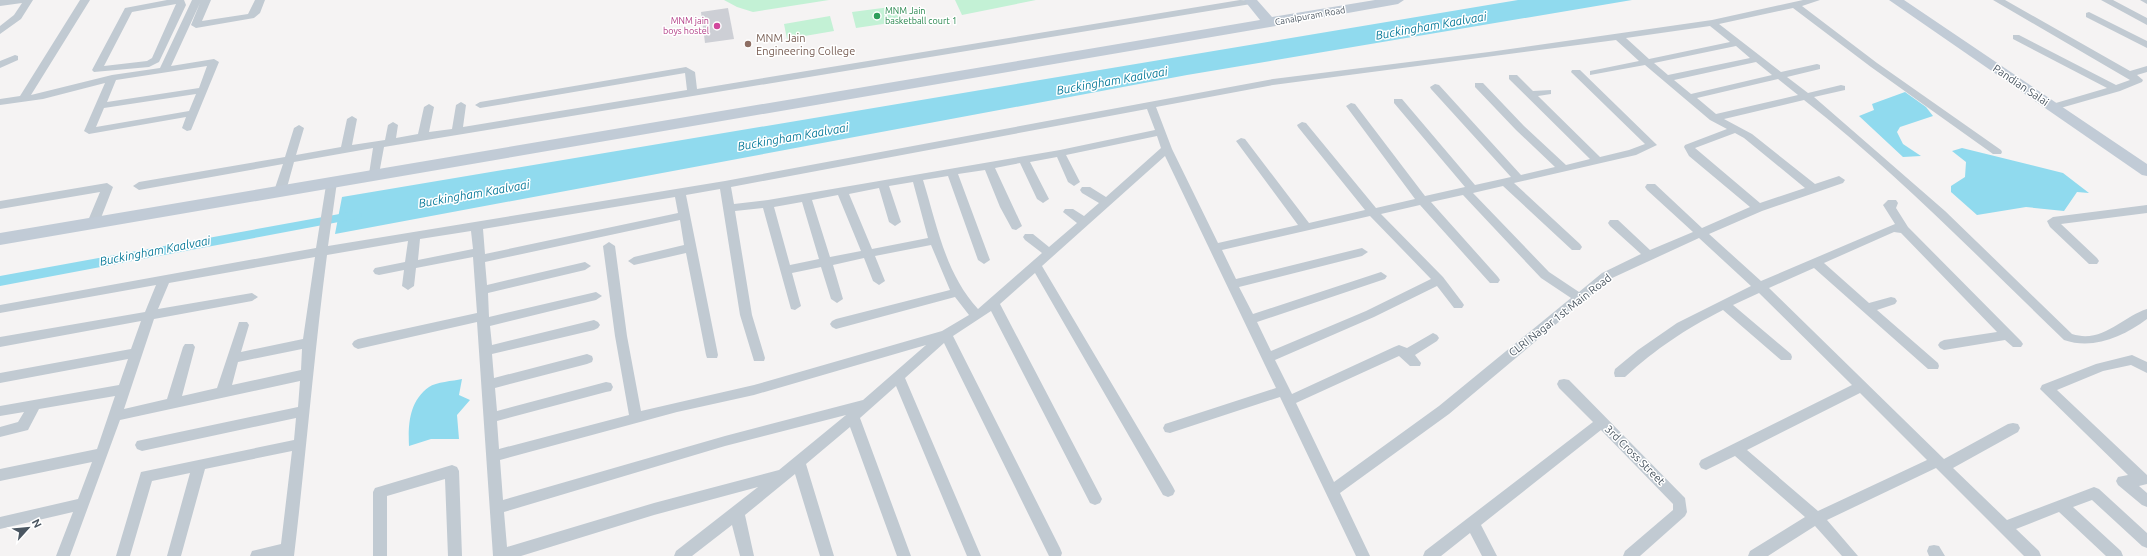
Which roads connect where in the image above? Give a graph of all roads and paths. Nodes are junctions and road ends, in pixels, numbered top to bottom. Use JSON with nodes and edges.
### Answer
{"nodes":[{"id":1,"x":23,"y":0,"type":"edge"},
{"id":2,"x":28,"y":0,"type":"edge"},
{"id":3,"x":85,"y":0,"type":"edge"},
{"id":4,"x":206,"y":0,"type":"edge"},
{"id":5,"x":260,"y":0,"type":"edge"},
{"id":6,"x":1251,"y":0,"type":"edge"},
{"id":7,"x":1398,"y":0,"type":"edge"},
{"id":8,"x":1815,"y":0,"type":"edge"},
{"id":9,"x":1895,"y":0,"type":"edge"},
{"id":10,"x":1998,"y":0,"type":"edge"},
{"id":11,"x":2106,"y":0,"type":"edge"},
{"id":12,"x":196,"y":1,"type":"edge"},
{"id":13,"x":0,"y":3,"type":"edge"},
{"id":14,"x":139,"y":3,"type":"edge"},
{"id":15,"x":182,"y":5,"type":"junction"},
{"id":16,"x":1795,"y":5,"type":"junction"},
{"id":17,"x":2089,"y":15,"type":"dead end"},
{"id":18,"x":2147,"y":22,"type":"edge"},
{"id":19,"x":1270,"y":23,"type":"junction"},
{"id":20,"x":1712,"y":23,"type":"junction"},
{"id":21,"x":196,"y":25,"type":"junction"},
{"id":22,"x":185,"y":26,"type":"junction"},
{"id":23,"x":0,"y":31,"type":"edge"},
{"id":24,"x":1619,"y":37,"type":"junction"},
{"id":25,"x":2016,"y":37,"type":"dead end"},
{"id":26,"x":1738,"y":43,"type":"junction"},
{"id":27,"x":2147,"y":45,"type":"edge"},
{"id":28,"x":15,"y":58,"type":"dead end"},
{"id":29,"x":170,"y":58,"type":"junction"},
{"id":30,"x":1759,"y":59,"type":"junction"},
{"id":31,"x":156,"y":60,"type":"junction"},
{"id":32,"x":1646,"y":61,"type":"junction"},
{"id":33,"x":0,"y":65,"type":"edge"},
{"id":34,"x":1817,"y":67,"type":"dead end"},
{"id":35,"x":2147,"y":69,"type":"edge"},
{"id":36,"x":164,"y":70,"type":"junction"},
{"id":37,"x":1576,"y":72,"type":"dead end"},
{"id":38,"x":1594,"y":73,"type":"dead end"},
{"id":39,"x":2129,"y":75,"type":"junction"},
{"id":40,"x":1779,"y":76,"type":"junction"},
{"id":41,"x":1513,"y":77,"type":"dead end"},
{"id":42,"x":112,"y":78,"type":"junction"},
{"id":43,"x":1667,"y":78,"type":"junction"},
{"id":44,"x":1479,"y":85,"type":"dead end"},
{"id":45,"x":1435,"y":87,"type":"dead end"},
{"id":46,"x":1841,"y":88,"type":"dead end"},
{"id":47,"x":2116,"y":89,"type":"junction"},
{"id":48,"x":202,"y":90,"type":"junction"},
{"id":49,"x":1547,"y":92,"type":"dead end"},
{"id":50,"x":693,"y":94,"type":"junction"},
{"id":51,"x":1529,"y":94,"type":"junction"},
{"id":52,"x":1806,"y":96,"type":"junction"},
{"id":53,"x":1690,"y":97,"type":"junction"},
{"id":54,"x":24,"y":98,"type":"junction"},
{"id":55,"x":1398,"y":101,"type":"dead end"},
{"id":56,"x":0,"y":102,"type":"edge"},
{"id":57,"x":1150,"y":104,"type":"junction"},
{"id":58,"x":461,"y":105,"type":"dead end"},
{"id":59,"x":480,"y":105,"type":"dead end"},
{"id":60,"x":99,"y":106,"type":"junction"},
{"id":61,"x":1351,"y":106,"type":"dead end"},
{"id":62,"x":429,"y":107,"type":"dead end"},
{"id":63,"x":2053,"y":107,"type":"junction"},
{"id":64,"x":193,"y":113,"type":"junction"},
{"id":65,"x":1714,"y":118,"type":"junction"},
{"id":66,"x":352,"y":119,"type":"dead end"},
{"id":67,"x":393,"y":125,"type":"dead end"},
{"id":68,"x":1302,"y":125,"type":"dead end"},
{"id":69,"x":187,"y":128,"type":"dead end"},
{"id":70,"x":299,"y":128,"type":"dead end"},
{"id":71,"x":1734,"y":130,"type":"junction"},
{"id":72,"x":457,"y":131,"type":"junction"},
{"id":73,"x":1161,"y":132,"type":"junction"},
{"id":74,"x":423,"y":137,"type":"junction"},
{"id":75,"x":1241,"y":141,"type":"dead end"},
{"id":76,"x":390,"y":142,"type":"junction"},
{"id":77,"x":379,"y":144,"type":"junction"},
{"id":78,"x":1167,"y":149,"type":"junction"},
{"id":79,"x":346,"y":150,"type":"junction"},
{"id":80,"x":1997,"y":152,"type":"dead end"},
{"id":81,"x":1060,"y":153,"type":"junction"},
{"id":82,"x":1023,"y":159,"type":"junction"},
{"id":83,"x":289,"y":160,"type":"junction"},
{"id":84,"x":1598,"y":161,"type":"junction"},
{"id":85,"x":989,"y":166,"type":"junction"},
{"id":86,"x":1564,"y":169,"type":"junction"},
{"id":87,"x":2147,"y":171,"type":"edge"},
{"id":88,"x":952,"y":172,"type":"junction"},
{"id":89,"x":374,"y":174,"type":"junction"},
{"id":90,"x":917,"y":178,"type":"junction"},
{"id":91,"x":1519,"y":179,"type":"junction"},
{"id":92,"x":1839,"y":180,"type":"dead end"},
{"id":93,"x":1074,"y":182,"type":"dead end"},
{"id":94,"x":1506,"y":182,"type":"junction"},
{"id":95,"x":883,"y":184,"type":"junction"},
{"id":96,"x":725,"y":185,"type":"junction"},
{"id":97,"x":139,"y":186,"type":"dead end"},
{"id":98,"x":1651,"y":187,"type":"dead end"},
{"id":99,"x":330,"y":188,"type":"junction"},
{"id":100,"x":1813,"y":188,"type":"junction"},
{"id":101,"x":1086,"y":190,"type":"dead end"},
{"id":102,"x":1468,"y":190,"type":"junction"},
{"id":103,"x":280,"y":191,"type":"junction"},
{"id":104,"x":842,"y":191,"type":"junction"},
{"id":105,"x":680,"y":193,"type":"junction"},
{"id":106,"x":806,"y":197,"type":"junction"},
{"id":107,"x":1043,"y":199,"type":"dead end"},
{"id":108,"x":1423,"y":201,"type":"junction"},
{"id":109,"x":1107,"y":202,"type":"junction"},
{"id":110,"x":1892,"y":203,"type":"dead end"},
{"id":111,"x":768,"y":204,"type":"junction"},
{"id":112,"x":0,"y":205,"type":"edge"},
{"id":113,"x":728,"y":208,"type":"junction"},
{"id":114,"x":1758,"y":208,"type":"junction"},
{"id":115,"x":2147,"y":209,"type":"edge"},
{"id":116,"x":1069,"y":212,"type":"dead end"},
{"id":117,"x":1372,"y":212,"type":"junction"},
{"id":118,"x":685,"y":215,"type":"junction"},
{"id":119,"x":895,"y":222,"type":"dead end"},
{"id":120,"x":1084,"y":222,"type":"junction"},
{"id":121,"x":93,"y":223,"type":"junction"},
{"id":122,"x":1614,"y":223,"type":"dead end"},
{"id":123,"x":1016,"y":226,"type":"dead end"},
{"id":124,"x":477,"y":227,"type":"junction"},
{"id":125,"x":1306,"y":227,"type":"junction"},
{"id":126,"x":1904,"y":230,"type":"junction"},
{"id":127,"x":1702,"y":232,"type":"junction"},
{"id":128,"x":415,"y":235,"type":"junction"},
{"id":129,"x":1028,"y":237,"type":"dead end"},
{"id":130,"x":0,"y":239,"type":"edge"},
{"id":131,"x":936,"y":240,"type":"junction"},
{"id":132,"x":609,"y":246,"type":"dead end"},
{"id":133,"x":692,"y":247,"type":"junction"},
{"id":134,"x":1576,"y":247,"type":"dead end"},
{"id":135,"x":1214,"y":248,"type":"junction"},
{"id":136,"x":322,"y":252,"type":"junction"},
{"id":137,"x":1362,"y":252,"type":"dead end"},
{"id":138,"x":1050,"y":253,"type":"junction"},
{"id":139,"x":867,"y":254,"type":"junction"},
{"id":140,"x":1649,"y":255,"type":"junction"},
{"id":141,"x":479,"y":256,"type":"junction"},
{"id":142,"x":984,"y":260,"type":"dead end"},
{"id":143,"x":2093,"y":260,"type":"dead end"},
{"id":144,"x":634,"y":261,"type":"dead end"},
{"id":145,"x":826,"y":262,"type":"junction"},
{"id":146,"x":1816,"y":263,"type":"junction"},
{"id":147,"x":411,"y":265,"type":"junction"},
{"id":148,"x":1036,"y":265,"type":"junction"},
{"id":149,"x":585,"y":266,"type":"dead end"},
{"id":150,"x":785,"y":270,"type":"junction"},
{"id":151,"x":378,"y":271,"type":"dead end"},
{"id":152,"x":1381,"y":276,"type":"dead end"},
{"id":153,"x":164,"y":279,"type":"junction"},
{"id":154,"x":1438,"y":280,"type":"junction"},
{"id":155,"x":1494,"y":280,"type":"dead end"},
{"id":156,"x":879,"y":281,"type":"dead end"},
{"id":157,"x":1233,"y":284,"type":"junction"},
{"id":158,"x":408,"y":286,"type":"dead end"},
{"id":159,"x":1760,"y":287,"type":"junction"},
{"id":160,"x":482,"y":290,"type":"junction"},
{"id":161,"x":957,"y":292,"type":"junction"},
{"id":162,"x":596,"y":296,"type":"dead end"},
{"id":163,"x":252,"y":297,"type":"dead end"},
{"id":164,"x":1579,"y":298,"type":"junction"},
{"id":165,"x":837,"y":300,"type":"dead end"},
{"id":166,"x":1891,"y":301,"type":"dead end"},
{"id":167,"x":993,"y":302,"type":"junction"},
{"id":168,"x":1725,"y":304,"type":"junction"},
{"id":169,"x":1458,"y":305,"type":"dead end"},
{"id":170,"x":795,"y":306,"type":"dead end"},
{"id":171,"x":1867,"y":308,"type":"junction"},
{"id":172,"x":0,"y":309,"type":"edge"},
{"id":173,"x":2147,"y":313,"type":"edge"},
{"id":174,"x":149,"y":316,"type":"junction"},
{"id":175,"x":977,"y":316,"type":"junction"},
{"id":176,"x":484,"y":320,"type":"junction"},
{"id":177,"x":1250,"y":320,"type":"junction"},
{"id":178,"x":836,"y":324,"type":"dead end"},
{"id":179,"x":243,"y":325,"type":"dead end"},
{"id":180,"x":594,"y":325,"type":"dead end"},
{"id":181,"x":946,"y":334,"type":"junction"},
{"id":182,"x":2007,"y":334,"type":"junction"},
{"id":183,"x":1433,"y":338,"type":"dead end"},
{"id":184,"x":0,"y":342,"type":"edge"},
{"id":185,"x":309,"y":343,"type":"junction"},
{"id":186,"x":358,"y":344,"type":"dead end"},
{"id":187,"x":2017,"y":344,"type":"dead end"},
{"id":188,"x":1944,"y":345,"type":"dead end"},
{"id":189,"x":190,"y":347,"type":"dead end"},
{"id":190,"x":486,"y":351,"type":"junction"},
{"id":191,"x":137,"y":353,"type":"junction"},
{"id":192,"x":712,"y":355,"type":"dead end"},
{"id":193,"x":1786,"y":357,"type":"dead end"},
{"id":194,"x":234,"y":358,"type":"junction"},
{"id":195,"x":759,"y":358,"type":"dead end"},
{"id":196,"x":1266,"y":358,"type":"junction"},
{"id":197,"x":587,"y":359,"type":"dead end"},
{"id":198,"x":1933,"y":366,"type":"dead end"},
{"id":199,"x":2147,"y":368,"type":"edge"},
{"id":200,"x":1620,"y":373,"type":"dead end"},
{"id":201,"x":307,"y":374,"type":"junction"},
{"id":202,"x":898,"y":376,"type":"junction"},
{"id":203,"x":0,"y":378,"type":"edge"},
{"id":204,"x":1564,"y":384,"type":"dead end"},
{"id":205,"x":488,"y":385,"type":"junction"},
{"id":206,"x":1862,"y":386,"type":"junction"},
{"id":207,"x":606,"y":387,"type":"dead end"},
{"id":208,"x":124,"y":389,"type":"junction"},
{"id":209,"x":224,"y":392,"type":"junction"},
{"id":210,"x":1286,"y":396,"type":"junction"},
{"id":211,"x":173,"y":404,"type":"junction"},
{"id":212,"x":868,"y":404,"type":"junction"},
{"id":213,"x":34,"y":406,"type":"junction"},
{"id":214,"x":0,"y":411,"type":"edge"},
{"id":215,"x":304,"y":411,"type":"junction"},
{"id":216,"x":115,"y":416,"type":"junction"},
{"id":217,"x":853,"y":417,"type":"junction"},
{"id":218,"x":490,"y":418,"type":"junction"},
{"id":219,"x":636,"y":419,"type":"junction"},
{"id":220,"x":1602,"y":422,"type":"junction"},
{"id":221,"x":1170,"y":428,"type":"dead end"},
{"id":222,"x":2012,"y":428,"type":"dead end"},
{"id":223,"x":0,"y":432,"type":"edge"},
{"id":224,"x":300,"y":444,"type":"junction"},
{"id":225,"x":142,"y":445,"type":"dead end"},
{"id":226,"x":1736,"y":448,"type":"junction"},
{"id":227,"x":102,"y":454,"type":"junction"},
{"id":228,"x":493,"y":456,"type":"junction"},
{"id":229,"x":798,"y":462,"type":"junction"},
{"id":230,"x":1706,"y":464,"type":"dead end"},
{"id":231,"x":1941,"y":464,"type":"junction"},
{"id":232,"x":200,"y":465,"type":"junction"},
{"id":233,"x":0,"y":475,"type":"edge"},
{"id":234,"x":781,"y":476,"type":"junction"},
{"id":235,"x":2145,"y":480,"type":"edge"},
{"id":236,"x":1168,"y":491,"type":"dead end"},
{"id":237,"x":1332,"y":492,"type":"junction"},
{"id":238,"x":1095,"y":499,"type":"dead end"},
{"id":239,"x":2147,"y":501,"type":"edge"},
{"id":240,"x":82,"y":504,"type":"junction"},
{"id":241,"x":2062,"y":506,"type":"junction"},
{"id":242,"x":497,"y":508,"type":"junction"},
{"id":243,"x":737,"y":513,"type":"junction"},
{"id":244,"x":1816,"y":518,"type":"junction"},
{"id":245,"x":0,"y":523,"type":"edge"},
{"id":246,"x":1472,"y":523,"type":"junction"},
{"id":247,"x":2004,"y":527,"type":"junction"},
{"id":248,"x":2147,"y":542,"type":"edge"},
{"id":249,"x":287,"y":552,"type":"edge"},
{"id":250,"x":1055,"y":553,"type":"dead end"},
{"id":251,"x":63,"y":556,"type":"edge"},
{"id":252,"x":123,"y":556,"type":"edge"},
{"id":253,"x":174,"y":556,"type":"edge"},
{"id":254,"x":257,"y":556,"type":"edge"},
{"id":255,"x":380,"y":556,"type":"edge"},
{"id":256,"x":455,"y":556,"type":"edge"},
{"id":257,"x":500,"y":556,"type":"edge"},
{"id":258,"x":681,"y":556,"type":"edge"},
{"id":259,"x":747,"y":556,"type":"edge"},
{"id":260,"x":827,"y":556,"type":"edge"},
{"id":261,"x":904,"y":556,"type":"edge"},
{"id":262,"x":974,"y":556,"type":"edge"},
{"id":263,"x":1363,"y":556,"type":"edge"},
{"id":264,"x":1430,"y":556,"type":"edge"},
{"id":265,"x":1490,"y":556,"type":"edge"},
{"id":266,"x":1630,"y":556,"type":"edge"},
{"id":267,"x":1755,"y":556,"type":"edge"},
{"id":268,"x":1851,"y":556,"type":"edge"},
{"id":269,"x":2034,"y":556,"type":"edge"},
{"id":270,"x":2116,"y":556,"type":"edge"}],
"edges":[{"from":1,"to":13,"type":"street"},
{"from":2,"to":23,"type":"street"},
{"from":3,"to":54,"type":"street"},
{"from":4,"to":21,"type":"street"},
{"from":5,"to":21,"type":"street"},
{"from":6,"to":19,"type":"street"},
{"from":6,"to":50,"type":"street"},
{"from":7,"to":19,"type":"street","name":"Canalpuram Road"},
{"from":8,"to":16,"type":"street"},
{"from":9,"to":63,"type":"street","name":"Pandian Salai"},
{"from":10,"to":39,"type":"street"},
{"from":11,"to":18,"type":"street"},
{"from":12,"to":15,"type":"street"},
{"from":12,"to":22,"type":"street"},
{"from":14,"to":15,"type":"street"},
{"from":14,"to":31,"type":"street"},
{"from":15,"to":31,"type":"street"},
{"from":16,"to":20,"type":"street"},
{"from":16,"to":80,"type":"street"},
{"from":17,"to":27,"type":"street"},
{"from":19,"to":89,"type":"street","name":"Canalpuram Road"},
{"from":20,"to":24,"type":"street"},
{"from":20,"to":26,"type":"street"},
{"from":21,"to":22,"type":"street"},
{"from":22,"to":29,"type":"street"},
{"from":24,"to":32,"type":"street"},
{"from":24,"to":57,"type":"street"},
{"from":25,"to":47,"type":"street"},
{"from":26,"to":30,"type":"street"},
{"from":26,"to":32,"type":"street"},
{"from":28,"to":33,"type":"street"},
{"from":29,"to":31,"type":"street"},
{"from":29,"to":36,"type":"street"},
{"from":30,"to":40,"type":"street"},
{"from":30,"to":43,"type":"street"},
{"from":32,"to":38,"type":"street"},
{"from":32,"to":43,"type":"street"},
{"from":34,"to":40,"type":"street"},
{"from":35,"to":39,"type":"street"},
{"from":36,"to":42,"type":"street"},
{"from":36,"to":48,"type":"street"},
{"from":37,"to":84,"type":"street"},
{"from":39,"to":47,"type":"street"},
{"from":40,"to":52,"type":"street"},
{"from":40,"to":53,"type":"street"},
{"from":41,"to":51,"type":"street"},
{"from":42,"to":54,"type":"street"},
{"from":42,"to":60,"type":"street"},
{"from":43,"to":53,"type":"street"},
{"from":44,"to":86,"type":"street"},
{"from":45,"to":91,"type":"street"},
{"from":46,"to":52,"type":"street"},
{"from":47,"to":63,"type":"street"},
{"from":48,"to":60,"type":"street"},
{"from":48,"to":64,"type":"street"},
{"from":49,"to":51,"type":"street"},
{"from":50,"to":59,"type":"street"},
{"from":50,"to":72,"type":"street"},
{"from":51,"to":84,"type":"street"},
{"from":52,"to":65,"type":"street"},
{"from":52,"to":173,"type":"street"},
{"from":53,"to":65,"type":"street"},
{"from":54,"to":56,"type":"street"},
{"from":55,"to":102,"type":"street"},
{"from":57,"to":73,"type":"street"},
{"from":57,"to":96,"type":"street"},
{"from":58,"to":72,"type":"street"},
{"from":60,"to":64,"type":"street"},
{"from":61,"to":108,"type":"street"},
{"from":62,"to":74,"type":"street"},
{"from":63,"to":87,"type":"street","name":"Pandian Salai"},
{"from":64,"to":69,"type":"street"},
{"from":65,"to":71,"type":"street"},
{"from":66,"to":79,"type":"street"},
{"from":67,"to":76,"type":"street"},
{"from":68,"to":117,"type":"street"},
{"from":70,"to":83,"type":"street"},
{"from":71,"to":100,"type":"street"},
{"from":71,"to":114,"type":"street"},
{"from":72,"to":74,"type":"street"},
{"from":73,"to":78,"type":"street"},
{"from":73,"to":81,"type":"street"},
{"from":74,"to":76,"type":"street"},
{"from":75,"to":125,"type":"street"},
{"from":76,"to":77,"type":"street"},
{"from":77,"to":79,"type":"street"},
{"from":77,"to":89,"type":"street"},
{"from":78,"to":109,"type":"street"},
{"from":78,"to":135,"type":"street"},
{"from":79,"to":83,"type":"street"},
{"from":81,"to":82,"type":"street"},
{"from":81,"to":93,"type":"street"},
{"from":82,"to":85,"type":"street"},
{"from":82,"to":107,"type":"street"},
{"from":83,"to":97,"type":"street"},
{"from":83,"to":103,"type":"street"},
{"from":84,"to":86,"type":"street"},
{"from":85,"to":88,"type":"street"},
{"from":85,"to":123,"type":"street"},
{"from":86,"to":91,"type":"street"},
{"from":88,"to":90,"type":"street"},
{"from":88,"to":142,"type":"street"},
{"from":89,"to":99,"type":"street","name":"Canalpuram Road"},
{"from":90,"to":95,"type":"street"},
{"from":90,"to":131,"type":"street"},
{"from":91,"to":94,"type":"street"},
{"from":92,"to":100,"type":"street","name":"CLRI Nagar 1st Main Road"},
{"from":94,"to":102,"type":"street"},
{"from":94,"to":134,"type":"street"},
{"from":95,"to":104,"type":"street"},
{"from":95,"to":119,"type":"street"},
{"from":96,"to":105,"type":"street"},
{"from":96,"to":113,"type":"street"},
{"from":98,"to":127,"type":"street"},
{"from":99,"to":103,"type":"street","name":"Canalpuram Road"},
{"from":99,"to":136,"type":"street"},
{"from":100,"to":114,"type":"street","name":"CLRI Nagar 1st Main Road"},
{"from":101,"to":109,"type":"street"},
{"from":102,"to":108,"type":"street"},
{"from":102,"to":164,"type":"street"},
{"from":103,"to":121,"type":"street","name":"Canalpuram Road"},
{"from":104,"to":106,"type":"street"},
{"from":104,"to":139,"type":"street"},
{"from":105,"to":118,"type":"street"},
{"from":105,"to":124,"type":"street"},
{"from":106,"to":111,"type":"street"},
{"from":106,"to":145,"type":"street"},
{"from":108,"to":117,"type":"street"},
{"from":108,"to":155,"type":"street"},
{"from":109,"to":120,"type":"street"},
{"from":110,"to":126,"type":"street"},
{"from":111,"to":113,"type":"street"},
{"from":111,"to":150,"type":"street"},
{"from":112,"to":121,"type":"street"},
{"from":113,"to":195,"type":"street"},
{"from":114,"to":127,"type":"street","name":"CLRI Nagar 1st Main Road"},
{"from":115,"to":143,"type":"street"},
{"from":116,"to":120,"type":"street"},
{"from":117,"to":125,"type":"street"},
{"from":117,"to":154,"type":"street"},
{"from":118,"to":133,"type":"street"},
{"from":118,"to":141,"type":"street"},
{"from":120,"to":138,"type":"street"},
{"from":121,"to":130,"type":"street","name":"Canalpuram Road"},
{"from":122,"to":140,"type":"street"},
{"from":124,"to":128,"type":"street"},
{"from":124,"to":141,"type":"street"},
{"from":125,"to":135,"type":"street"},
{"from":126,"to":146,"type":"street"},
{"from":126,"to":182,"type":"street"},
{"from":127,"to":140,"type":"street","name":"CLRI Nagar 1st Main Road"},
{"from":127,"to":159,"type":"street"},
{"from":128,"to":136,"type":"street"},
{"from":128,"to":147,"type":"street"},
{"from":129,"to":138,"type":"street"},
{"from":131,"to":139,"type":"street"},
{"from":131,"to":161,"type":"street"},
{"from":132,"to":219,"type":"street"},
{"from":133,"to":144,"type":"street"},
{"from":133,"to":192,"type":"street"},
{"from":135,"to":157,"type":"street"},
{"from":136,"to":153,"type":"street"},
{"from":136,"to":185,"type":"street"},
{"from":137,"to":157,"type":"street"},
{"from":138,"to":148,"type":"street"},
{"from":139,"to":145,"type":"street"},
{"from":139,"to":156,"type":"street"},
{"from":140,"to":164,"type":"street","name":"CLRI Nagar 1st Main Road"},
{"from":141,"to":147,"type":"street"},
{"from":141,"to":160,"type":"street"},
{"from":145,"to":150,"type":"street"},
{"from":145,"to":165,"type":"street"},
{"from":146,"to":159,"type":"street"},
{"from":146,"to":171,"type":"street"},
{"from":147,"to":151,"type":"street"},
{"from":147,"to":158,"type":"street"},
{"from":148,"to":167,"type":"street"},
{"from":148,"to":236,"type":"street"},
{"from":149,"to":160,"type":"street"},
{"from":150,"to":170,"type":"street"},
{"from":152,"to":177,"type":"street"},
{"from":153,"to":172,"type":"street"},
{"from":153,"to":174,"type":"street"},
{"from":154,"to":169,"type":"street"},
{"from":154,"to":196,"type":"street"},
{"from":157,"to":177,"type":"street"},
{"from":159,"to":168,"type":"street"},
{"from":159,"to":206,"type":"street"},
{"from":160,"to":176,"type":"street"},
{"from":161,"to":175,"type":"street"},
{"from":161,"to":178,"type":"street"},
{"from":162,"to":176,"type":"street"},
{"from":163,"to":174,"type":"street"},
{"from":164,"to":237,"type":"street","name":"CLRI Nagar 1st Main Road"},
{"from":166,"to":171,"type":"street"},
{"from":167,"to":175,"type":"street"},
{"from":167,"to":238,"type":"street"},
{"from":168,"to":193,"type":"street"},
{"from":168,"to":200,"type":"street"},
{"from":171,"to":198,"type":"street"},
{"from":174,"to":184,"type":"street"},
{"from":174,"to":191,"type":"street"},
{"from":175,"to":181,"type":"street"},
{"from":176,"to":186,"type":"street"},
{"from":176,"to":190,"type":"street"},
{"from":177,"to":196,"type":"street"},
{"from":179,"to":194,"type":"street"},
{"from":180,"to":190,"type":"street"},
{"from":181,"to":202,"type":"street"},
{"from":181,"to":219,"type":"street"},
{"from":181,"to":250,"type":"street"},
{"from":182,"to":187,"type":"street"},
{"from":182,"to":188,"type":"street"},
{"from":183,"to":210,"type":"street"},
{"from":185,"to":194,"type":"street"},
{"from":185,"to":201,"type":"street"},
{"from":189,"to":211,"type":"street"},
{"from":190,"to":205,"type":"street"},
{"from":191,"to":203,"type":"street"},
{"from":191,"to":208,"type":"street"},
{"from":194,"to":209,"type":"street"},
{"from":196,"to":210,"type":"street"},
{"from":197,"to":205,"type":"street"},
{"from":199,"to":235,"type":"street"},
{"from":201,"to":209,"type":"street"},
{"from":201,"to":215,"type":"street"},
{"from":202,"to":212,"type":"street"},
{"from":202,"to":262,"type":"street"},
{"from":204,"to":220,"type":"street"},
{"from":205,"to":218,"type":"street"},
{"from":206,"to":226,"type":"street"},
{"from":206,"to":231,"type":"street"},
{"from":207,"to":218,"type":"street"},
{"from":208,"to":213,"type":"street"},
{"from":208,"to":216,"type":"street"},
{"from":209,"to":211,"type":"street"},
{"from":210,"to":221,"type":"street"},
{"from":210,"to":237,"type":"street"},
{"from":211,"to":216,"type":"street"},
{"from":212,"to":217,"type":"street"},
{"from":212,"to":242,"type":"street"},
{"from":213,"to":214,"type":"street"},
{"from":213,"to":223,"type":"street"},
{"from":215,"to":224,"type":"street"},
{"from":215,"to":225,"type":"street"},
{"from":216,"to":227,"type":"street"},
{"from":217,"to":229,"type":"street"},
{"from":217,"to":261,"type":"street"},
{"from":218,"to":228,"type":"street"},
{"from":219,"to":228,"type":"street"},
{"from":220,"to":246,"type":"street","name":"3rd Cross Street"},
{"from":220,"to":266,"type":"street","name":"3rd Cross Street"},
{"from":222,"to":231,"type":"street"},
{"from":224,"to":232,"type":"street"},
{"from":224,"to":249,"type":"street"},
{"from":226,"to":230,"type":"street"},
{"from":226,"to":244,"type":"street"},
{"from":227,"to":233,"type":"street"},
{"from":227,"to":240,"type":"street"},
{"from":228,"to":242,"type":"street"},
{"from":229,"to":234,"type":"street"},
{"from":229,"to":260,"type":"street"},
{"from":231,"to":244,"type":"street"},
{"from":231,"to":247,"type":"street"},
{"from":232,"to":252,"type":"street"},
{"from":232,"to":253,"type":"street"},
{"from":234,"to":243,"type":"street"},
{"from":234,"to":257,"type":"street"},
{"from":235,"to":239,"type":"street"},
{"from":237,"to":263,"type":"street"},
{"from":240,"to":245,"type":"street"},
{"from":240,"to":251,"type":"street"},
{"from":241,"to":247,"type":"street"},
{"from":241,"to":248,"type":"street"},
{"from":241,"to":270,"type":"street"},
{"from":242,"to":257,"type":"street"},
{"from":243,"to":258,"type":"street"},
{"from":243,"to":259,"type":"street"},
{"from":244,"to":267,"type":"street"},
{"from":244,"to":268,"type":"street"},
{"from":246,"to":264,"type":"street","name":"3rd Cross Street"},
{"from":246,"to":265,"type":"street"},
{"from":247,"to":269,"type":"street"},
{"from":249,"to":254,"type":"street"},
{"from":255,"to":256,"type":"street"}]}
